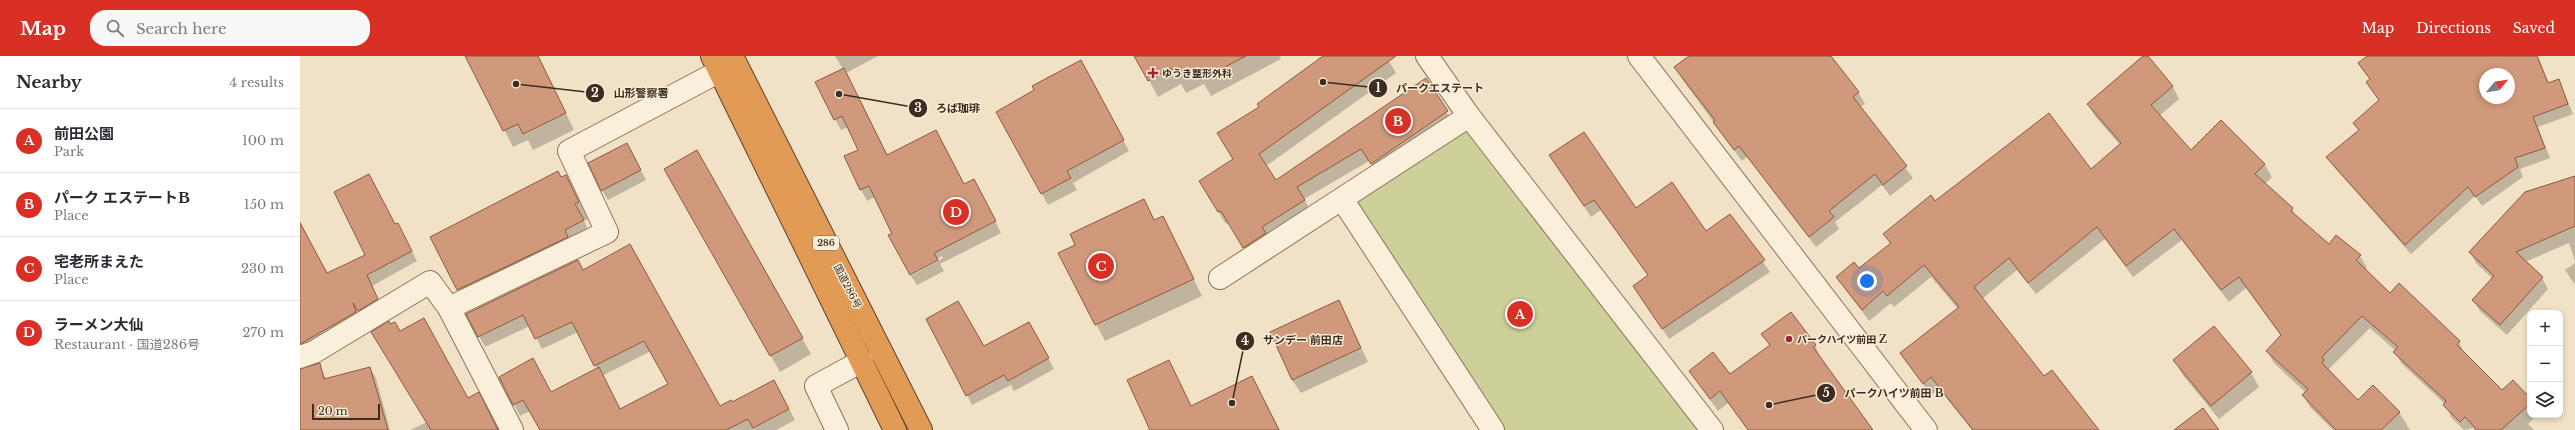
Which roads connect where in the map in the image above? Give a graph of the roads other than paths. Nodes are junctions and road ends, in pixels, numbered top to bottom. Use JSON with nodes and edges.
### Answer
{"nodes":[{"id":1,"x":1427,"y":56,"type":"edge"},
{"id":2,"x":1639,"y":56,"type":"edge"},
{"id":3,"x":722,"y":61,"type":"edge"},
{"id":4,"x":1469,"y":116,"type":"junction"},
{"id":5,"x":1342,"y":199,"type":"junction"},
{"id":6,"x":1220,"y":278,"type":"dead end"},
{"id":7,"x":449,"y":308,"type":"junction"},
{"id":8,"x":300,"y":357,"type":"edge"},
{"id":9,"x":862,"y":361,"type":"junction"},
{"id":10,"x":512,"y":430,"type":"edge"},
{"id":11,"x":837,"y":430,"type":"edge"},
{"id":12,"x":896,"y":430,"type":"edge"},
{"id":13,"x":920,"y":430,"type":"edge"},
{"id":14,"x":1493,"y":430,"type":"edge"},
{"id":15,"x":1712,"y":430,"type":"edge"},
{"id":16,"x":1926,"y":430,"type":"edge"}],
"edges":[{"from":1,"to":4,"type":"street"},
{"from":2,"to":16,"type":"street"},
{"from":3,"to":7,"type":"street"},
{"from":3,"to":9,"type":"highway","name":"国道286号","number":"286"},
{"from":3,"to":13,"type":"highway","name":"国道286号","number":"286"},
{"from":4,"to":5,"type":"street"},
{"from":4,"to":15,"type":"street"},
{"from":5,"to":6,"type":"street"},
{"from":5,"to":14,"type":"street"},
{"from":7,"to":8,"type":"street"},
{"from":7,"to":10,"type":"street"},
{"from":9,"to":11,"type":"street"},
{"from":9,"to":12,"type":"highway","name":"国道286号","number":"286"}]}
